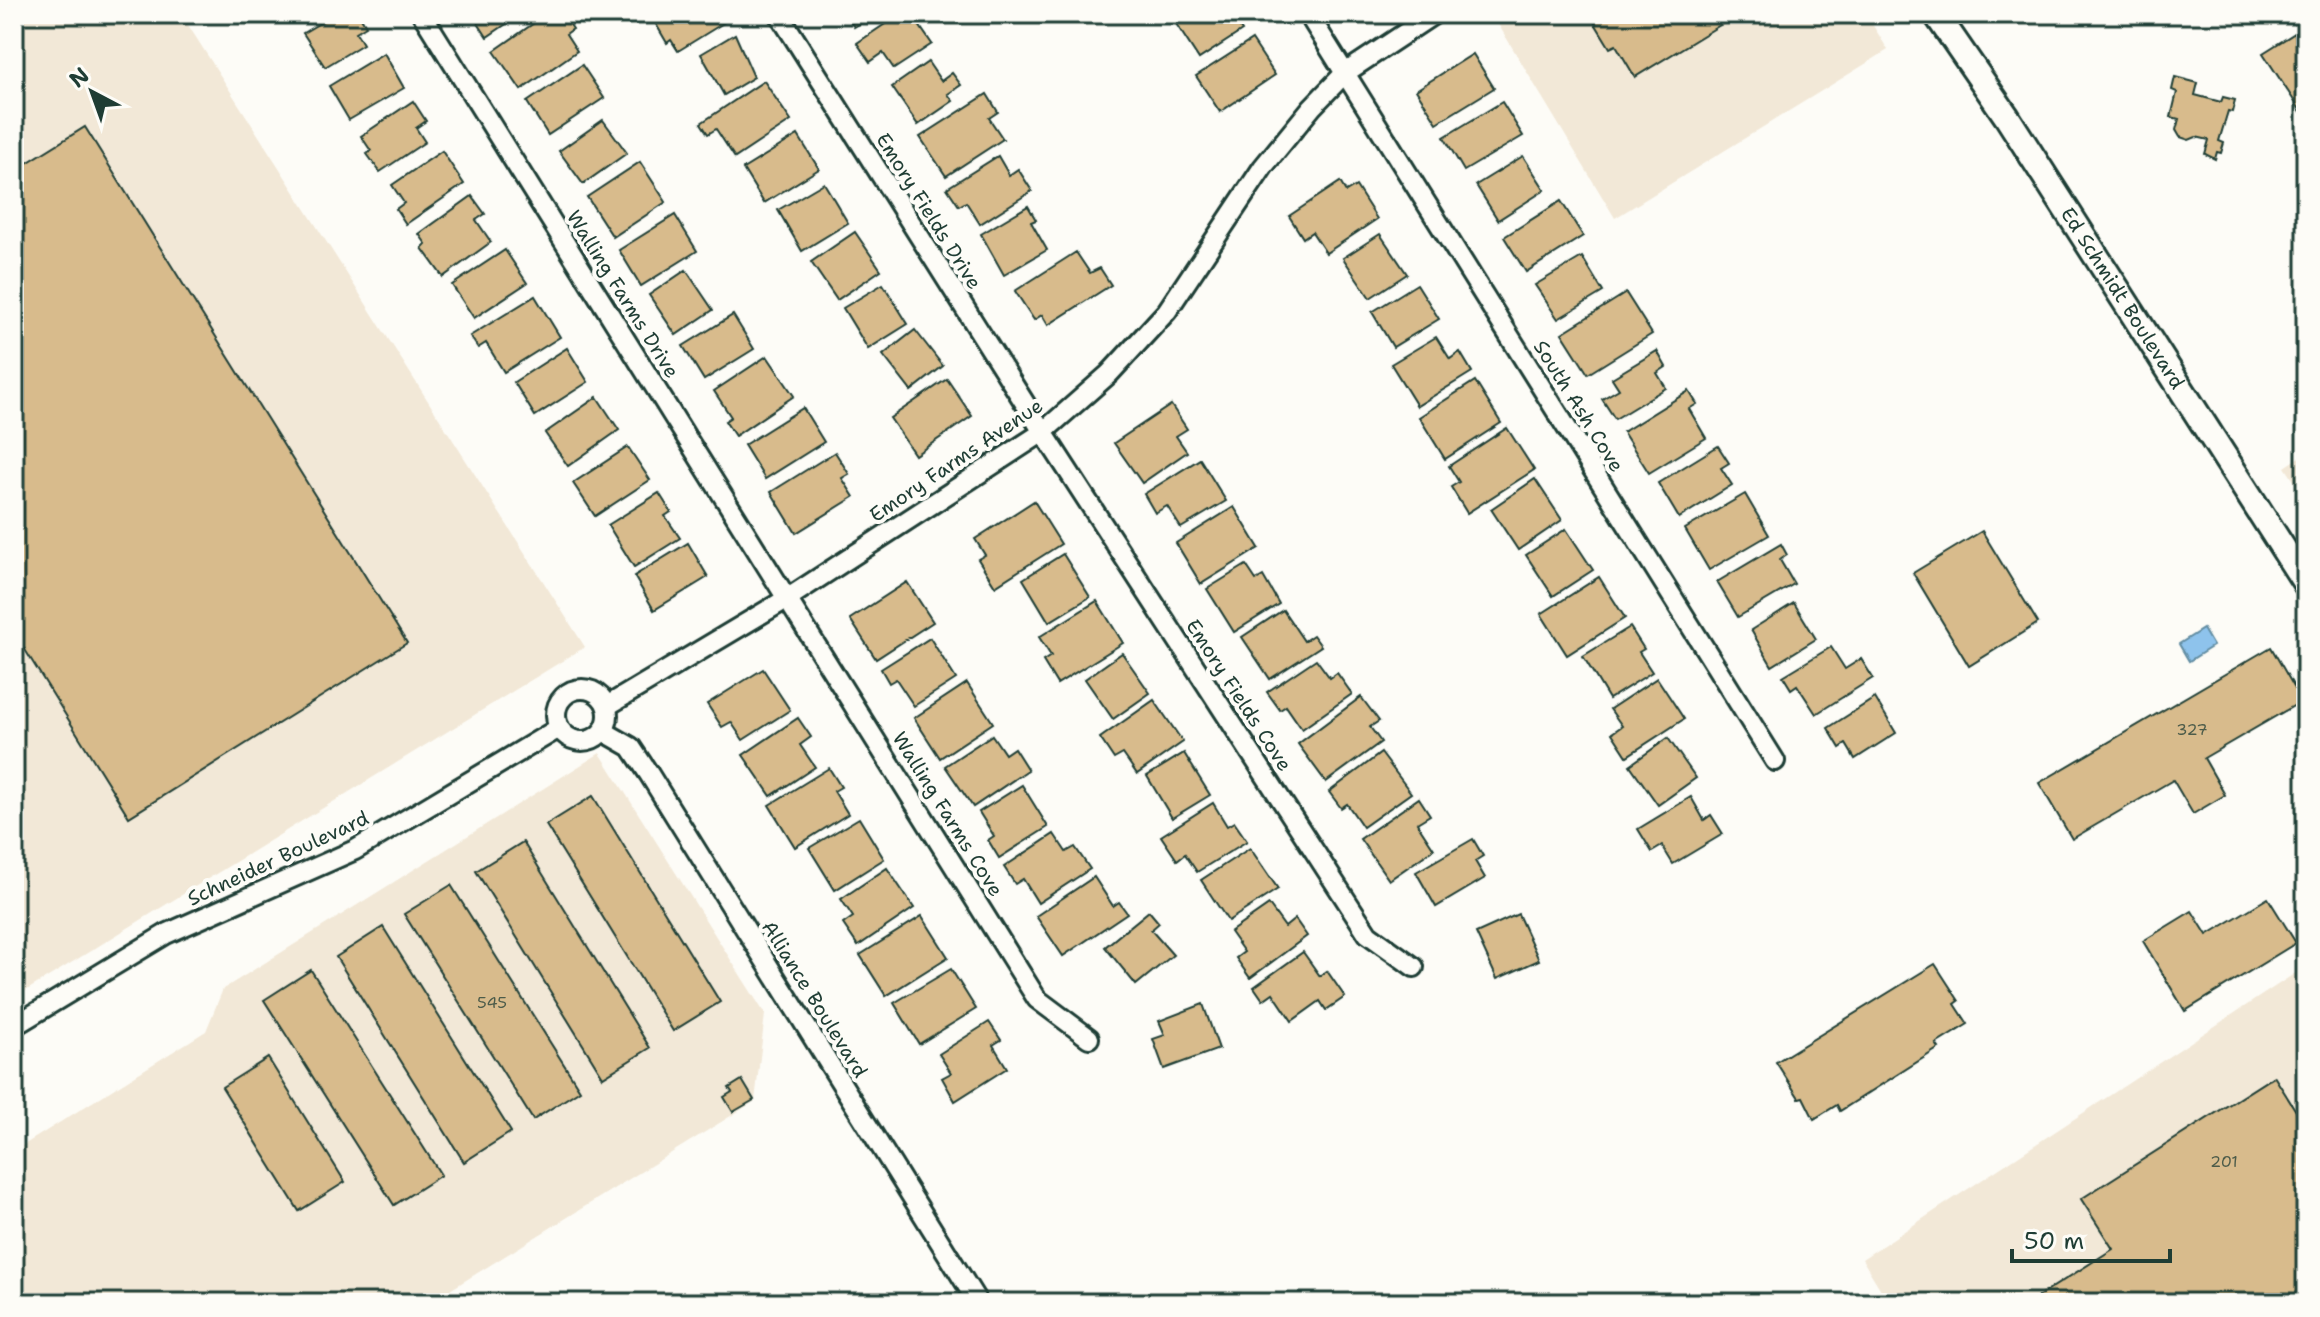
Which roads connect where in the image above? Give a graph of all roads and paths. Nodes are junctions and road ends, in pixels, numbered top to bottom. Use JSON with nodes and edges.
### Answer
{"nodes":[{"id":1,"x":422,"y":14,"type":"edge"},
{"id":2,"x":779,"y":14,"type":"edge"},
{"id":3,"x":1308,"y":14,"type":"edge"},
{"id":4,"x":1434,"y":14,"type":"edge"},
{"id":5,"x":1936,"y":14,"type":"edge"},
{"id":6,"x":1345,"y":73,"type":"junction"},
{"id":7,"x":1043,"y":432,"type":"junction"},
{"id":8,"x":2306,"y":584,"type":"edge"},
{"id":9,"x":788,"y":598,"type":"junction"},
{"id":10,"x":607,"y":706,"type":"junction"},
{"id":11,"x":559,"y":728,"type":"junction"},
{"id":12,"x":603,"y":731,"type":"junction"},
{"id":13,"x":1775,"y":761,"type":"dead end"},
{"id":14,"x":1414,"y":967,"type":"dead end"},
{"id":15,"x":14,"y":1026,"type":"edge"},
{"id":16,"x":1089,"y":1038,"type":"dead end"},
{"id":17,"x":978,"y":1303,"type":"edge"}],
"edges":[{"from":1,"to":9,"type":"street","name":"Walling Farms Drive"},
{"from":2,"to":7,"type":"street","name":"Emory Fields Drive"},
{"from":3,"to":6,"type":"street","name":"South Ash Cove"},
{"from":4,"to":6,"type":"street","name":"Emory Farms Avenue"},
{"from":5,"to":8,"type":"street","name":"Ed Schmidt Boulevard"},
{"from":6,"to":7,"type":"street","name":"Emory Farms Avenue"},
{"from":6,"to":13,"type":"street","name":"South Ash Cove"},
{"from":7,"to":9,"type":"street","name":"Emory Farms Avenue"},
{"from":7,"to":14,"type":"street","name":"Emory Fields Cove"},
{"from":9,"to":10,"type":"street","name":"Emory Farms Avenue"},
{"from":9,"to":16,"type":"street","name":"Walling Farms Cove"},
{"from":10,"to":11,"type":"street"},
{"from":10,"to":12,"type":"street"},
{"from":11,"to":12,"type":"street"},
{"from":11,"to":15,"type":"street","name":"Schneider Boulevard"},
{"from":12,"to":17,"type":"street","name":"Alliance Boulevard"}]}
